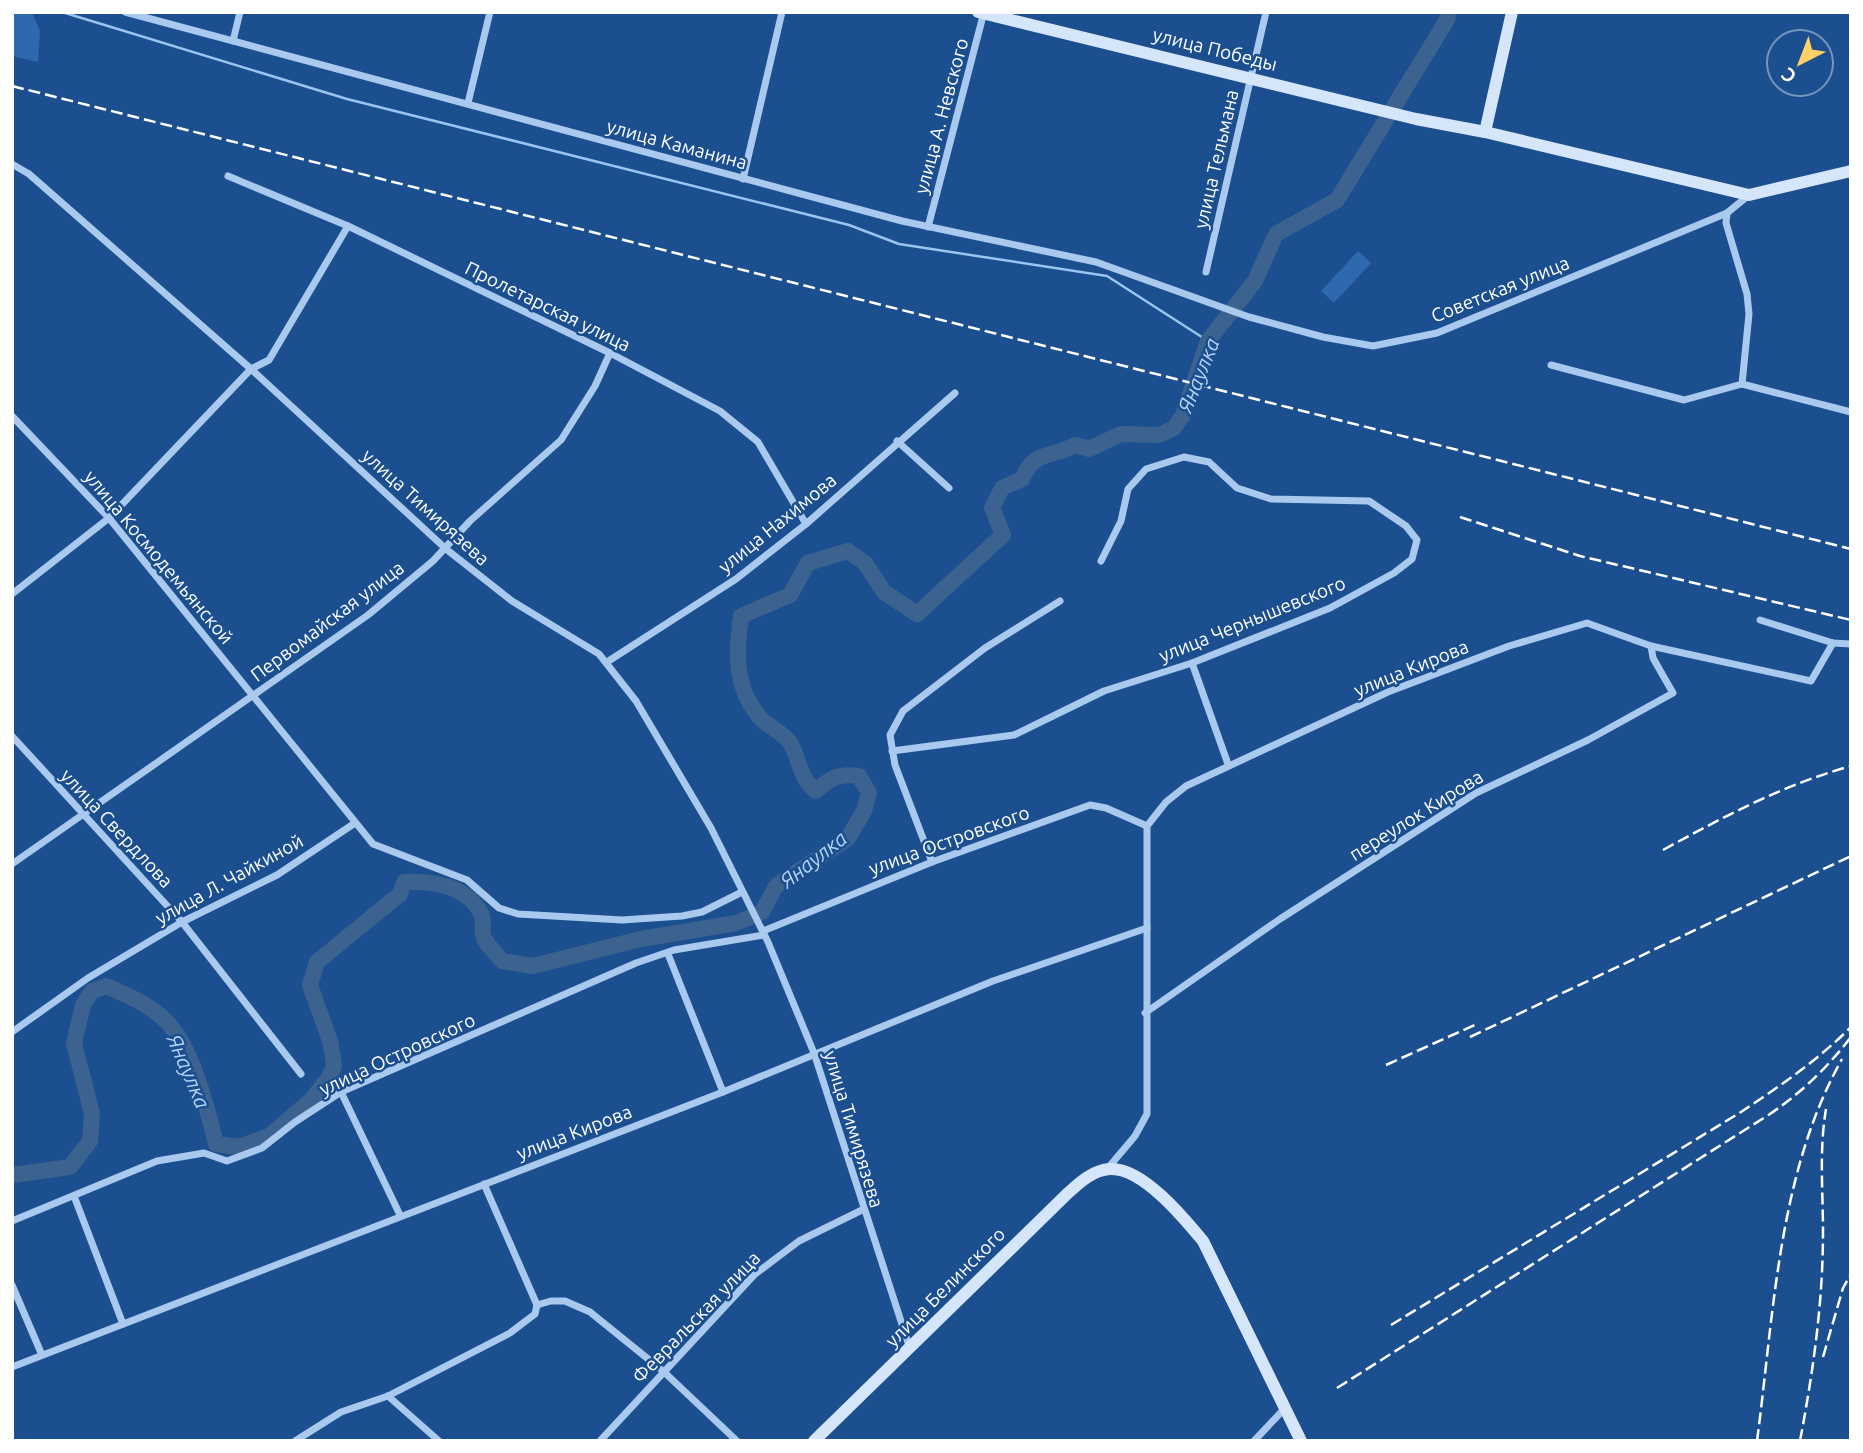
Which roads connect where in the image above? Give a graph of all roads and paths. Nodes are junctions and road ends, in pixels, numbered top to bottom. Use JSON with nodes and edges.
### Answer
{"nodes":[{"id":1,"x":125,"y":12,"type":"edge"},
{"id":2,"x":240,"y":12,"type":"edge"},
{"id":3,"x":490,"y":12,"type":"edge"},
{"id":4,"x":782,"y":12,"type":"edge"},
{"id":5,"x":1266,"y":12,"type":"edge"},
{"id":6,"x":1512,"y":12,"type":"edge"},
{"id":7,"x":982,"y":13,"type":"edge"},
{"id":8,"x":233,"y":41,"type":"junction"},
{"id":9,"x":1251,"y":77,"type":"junction"},
{"id":10,"x":468,"y":103,"type":"junction"},
{"id":11,"x":1485,"y":132,"type":"junction"},
{"id":12,"x":12,"y":164,"type":"edge"},
{"id":13,"x":1851,"y":172,"type":"edge"},
{"id":14,"x":228,"y":176,"type":"dead end"},
{"id":15,"x":743,"y":178,"type":"junction"},
{"id":16,"x":1749,"y":195,"type":"junction"},
{"id":17,"x":1727,"y":213,"type":"junction"},
{"id":18,"x":348,"y":226,"type":"junction"},
{"id":19,"x":928,"y":227,"type":"junction"},
{"id":20,"x":1206,"y":272,"type":"dead end"},
{"id":21,"x":1219,"y":306,"type":"joint"},
{"id":22,"x":610,"y":353,"type":"junction"},
{"id":23,"x":1551,"y":365,"type":"dead end"},
{"id":24,"x":251,"y":369,"type":"junction"},
{"id":25,"x":1742,"y":384,"type":"junction"},
{"id":26,"x":955,"y":393,"type":"dead end"},
{"id":27,"x":1851,"y":412,"type":"edge"},
{"id":28,"x":12,"y":416,"type":"edge"},
{"id":29,"x":897,"y":441,"type":"junction"},
{"id":30,"x":949,"y":488,"type":"dead end"},
{"id":31,"x":110,"y":518,"type":"junction"},
{"id":32,"x":806,"y":524,"type":"junction"},
{"id":33,"x":446,"y":549,"type":"junction"},
{"id":34,"x":1101,"y":561,"type":"dead end"},
{"id":35,"x":12,"y":594,"type":"edge"},
{"id":36,"x":1060,"y":601,"type":"dead end"},
{"id":37,"x":1760,"y":620,"type":"dead end"},
{"id":38,"x":1833,"y":643,"type":"junction"},
{"id":39,"x":1851,"y":644,"type":"edge"},
{"id":40,"x":1651,"y":646,"type":"junction"},
{"id":41,"x":607,"y":662,"type":"junction"},
{"id":42,"x":1192,"y":663,"type":"junction"},
{"id":43,"x":255,"y":695,"type":"junction"},
{"id":44,"x":12,"y":736,"type":"edge"},
{"id":45,"x":892,"y":751,"type":"junction"},
{"id":46,"x":1228,"y":765,"type":"junction"},
{"id":47,"x":82,"y":814,"type":"junction"},
{"id":48,"x":355,"y":823,"type":"junction"},
{"id":49,"x":1147,"y":827,"type":"junction"},
{"id":50,"x":932,"y":862,"type":"junction"},
{"id":51,"x":12,"y":864,"type":"edge"},
{"id":52,"x":742,"y":892,"type":"junction"},
{"id":53,"x":182,"y":922,"type":"junction"},
{"id":54,"x":1147,"y":928,"type":"junction"},
{"id":55,"x":764,"y":933,"type":"junction"},
{"id":56,"x":668,"y":954,"type":"junction"},
{"id":57,"x":1145,"y":1013,"type":"junction"},
{"id":58,"x":12,"y":1032,"type":"edge"},
{"id":59,"x":814,"y":1053,"type":"junction"},
{"id":60,"x":301,"y":1074,"type":"dead end"},
{"id":61,"x":341,"y":1092,"type":"junction"},
{"id":62,"x":723,"y":1092,"type":"junction"},
{"id":63,"x":1107,"y":1169,"type":"junction"},
{"id":64,"x":484,"y":1184,"type":"junction"},
{"id":65,"x":74,"y":1196,"type":"junction"},
{"id":66,"x":862,"y":1210,"type":"junction"},
{"id":67,"x":400,"y":1215,"type":"junction"},
{"id":68,"x":12,"y":1221,"type":"edge"},
{"id":69,"x":12,"y":1285,"type":"edge"},
{"id":70,"x":537,"y":1305,"type":"junction"},
{"id":71,"x":123,"y":1324,"type":"junction"},
{"id":72,"x":910,"y":1349,"type":"junction"},
{"id":73,"x":42,"y":1355,"type":"junction"},
{"id":74,"x":12,"y":1367,"type":"edge"},
{"id":75,"x":663,"y":1371,"type":"junction"},
{"id":76,"x":388,"y":1396,"type":"junction"},
{"id":77,"x":1286,"y":1408,"type":"junction"},
{"id":78,"x":313,"y":1429,"type":"junction"},
{"id":79,"x":295,"y":1441,"type":"edge"},
{"id":80,"x":301,"y":1441,"type":"edge"},
{"id":81,"x":439,"y":1441,"type":"edge"},
{"id":82,"x":600,"y":1441,"type":"edge"},
{"id":83,"x":737,"y":1441,"type":"edge"},
{"id":84,"x":814,"y":1441,"type":"edge"},
{"id":85,"x":1254,"y":1441,"type":"edge"},
{"id":86,"x":1301,"y":1441,"type":"edge"}],
"edges":[{"from":1,"to":8,"type":"street","name":"улица Каманина"},
{"from":2,"to":8,"type":"street"},
{"from":3,"to":10,"type":"street"},
{"from":4,"to":15,"type":"street"},
{"from":5,"to":9,"type":"street","name":"улица Тельмана"},
{"from":6,"to":11,"type":"street"},
{"from":7,"to":9,"type":"street","name":"улица Победы"},
{"from":7,"to":19,"type":"street","name":"улица А. Невского"},
{"from":8,"to":10,"type":"street","name":"улица Каманина"},
{"from":9,"to":11,"type":"street","name":"улица Победы"},
{"from":9,"to":20,"type":"street","name":"улица Тельмана"},
{"from":10,"to":15,"type":"street","name":"улица Каманина"},
{"from":11,"to":16,"type":"street"},
{"from":12,"to":24,"type":"street","name":"улица Тимирязева"},
{"from":13,"to":16,"type":"street"},
{"from":14,"to":18,"type":"street","name":"Пролетарская улица"},
{"from":15,"to":19,"type":"street","name":"улица Каманина"},
{"from":16,"to":17,"type":"street","name":"Советская улица"},
{"from":17,"to":21,"type":"street","name":"Советская улица"},
{"from":17,"to":25,"type":"street"},
{"from":18,"to":22,"type":"street","name":"Пролетарская улица"},
{"from":18,"to":24,"type":"street"},
{"from":19,"to":21,"type":"street","name":"улица Каманина"},
{"from":22,"to":32,"type":"street","name":"Пролетарская улица"},
{"from":22,"to":33,"type":"street","name":"Первомайская улица"},
{"from":23,"to":25,"type":"street"},
{"from":24,"to":31,"type":"street"},
{"from":24,"to":33,"type":"street","name":"улица Тимирязева"},
{"from":25,"to":27,"type":"street"},
{"from":26,"to":29,"type":"street","name":"улица Нахимова"},
{"from":28,"to":31,"type":"street","name":"улица Космодемьянской"},
{"from":29,"to":30,"type":"street"},
{"from":29,"to":32,"type":"street","name":"улица Нахимова"},
{"from":31,"to":35,"type":"street"},
{"from":31,"to":43,"type":"street","name":"улица Космодемьянской"},
{"from":32,"to":41,"type":"street","name":"улица Нахимова"},
{"from":33,"to":41,"type":"street","name":"улица Тимирязева"},
{"from":33,"to":43,"type":"street","name":"Первомайская улица"},
{"from":34,"to":42,"type":"street","name":"улица Чернышевского"},
{"from":36,"to":45,"type":"street"},
{"from":37,"to":38,"type":"street"},
{"from":38,"to":39,"type":"street"},
{"from":38,"to":40,"type":"street","name":"улица Кирова"},
{"from":40,"to":46,"type":"street","name":"улица Кирова"},
{"from":40,"to":57,"type":"street","name":"переулок Кирова"},
{"from":41,"to":52,"type":"street","name":"улица Тимирязева"},
{"from":42,"to":45,"type":"street","name":"улица Чернышевского"},
{"from":42,"to":46,"type":"street"},
{"from":43,"to":47,"type":"street","name":"Первомайская улица"},
{"from":43,"to":48,"type":"street","name":"улица Космодемьянской"},
{"from":44,"to":47,"type":"street","name":"улица Свердлова"},
{"from":45,"to":50,"type":"street"},
{"from":46,"to":49,"type":"street","name":"улица Кирова"},
{"from":47,"to":51,"type":"street","name":"Первомайская улица"},
{"from":47,"to":53,"type":"street","name":"улица Свердлова"},
{"from":48,"to":52,"type":"street"},
{"from":48,"to":53,"type":"street","name":"улица Л. Чайкиной"},
{"from":49,"to":50,"type":"street","name":"улица Островского"},
{"from":49,"to":54,"type":"street"},
{"from":50,"to":55,"type":"street","name":"улица Островского"},
{"from":52,"to":55,"type":"street","name":"улица Тимирязева"},
{"from":53,"to":58,"type":"street","name":"улица Л. Чайкиной"},
{"from":53,"to":60,"type":"street","name":"улица Свердлова"},
{"from":54,"to":57,"type":"street"},
{"from":54,"to":59,"type":"street","name":"улица Кирова"},
{"from":55,"to":56,"type":"street","name":"улица Островского"},
{"from":55,"to":59,"type":"street","name":"улица Тимирязева"},
{"from":56,"to":61,"type":"street","name":"улица Островского"},
{"from":56,"to":62,"type":"street"},
{"from":57,"to":63,"type":"street"},
{"from":59,"to":62,"type":"street","name":"улица Кирова"},
{"from":59,"to":66,"type":"street","name":"улица Тимирязева"},
{"from":61,"to":65,"type":"street","name":"улица Островского"},
{"from":61,"to":67,"type":"street"},
{"from":62,"to":64,"type":"street","name":"улица Кирова"},
{"from":63,"to":72,"type":"street","name":"улица Белинского"},
{"from":63,"to":77,"type":"street"},
{"from":64,"to":67,"type":"street","name":"улица Кирова"},
{"from":64,"to":70,"type":"street"},
{"from":65,"to":68,"type":"street","name":"улица Островского"},
{"from":65,"to":71,"type":"street"},
{"from":66,"to":72,"type":"street","name":"улица Тимирязева"},
{"from":66,"to":75,"type":"street","name":"Февральская улица"},
{"from":67,"to":71,"type":"street","name":"улица Кирова"},
{"from":69,"to":73,"type":"street"},
{"from":70,"to":75,"type":"street"},
{"from":70,"to":76,"type":"street"},
{"from":71,"to":73,"type":"street","name":"улица Кирова"},
{"from":72,"to":84,"type":"street","name":"улица Белинского"},
{"from":73,"to":74,"type":"street","name":"улица Кирова"},
{"from":75,"to":82,"type":"street","name":"Февральская улица"},
{"from":75,"to":83,"type":"street"},
{"from":76,"to":78,"type":"street"},
{"from":76,"to":81,"type":"street"},
{"from":77,"to":85,"type":"street"},
{"from":77,"to":86,"type":"street"},
{"from":78,"to":79,"type":"street"},
{"from":78,"to":80,"type":"street"}]}
